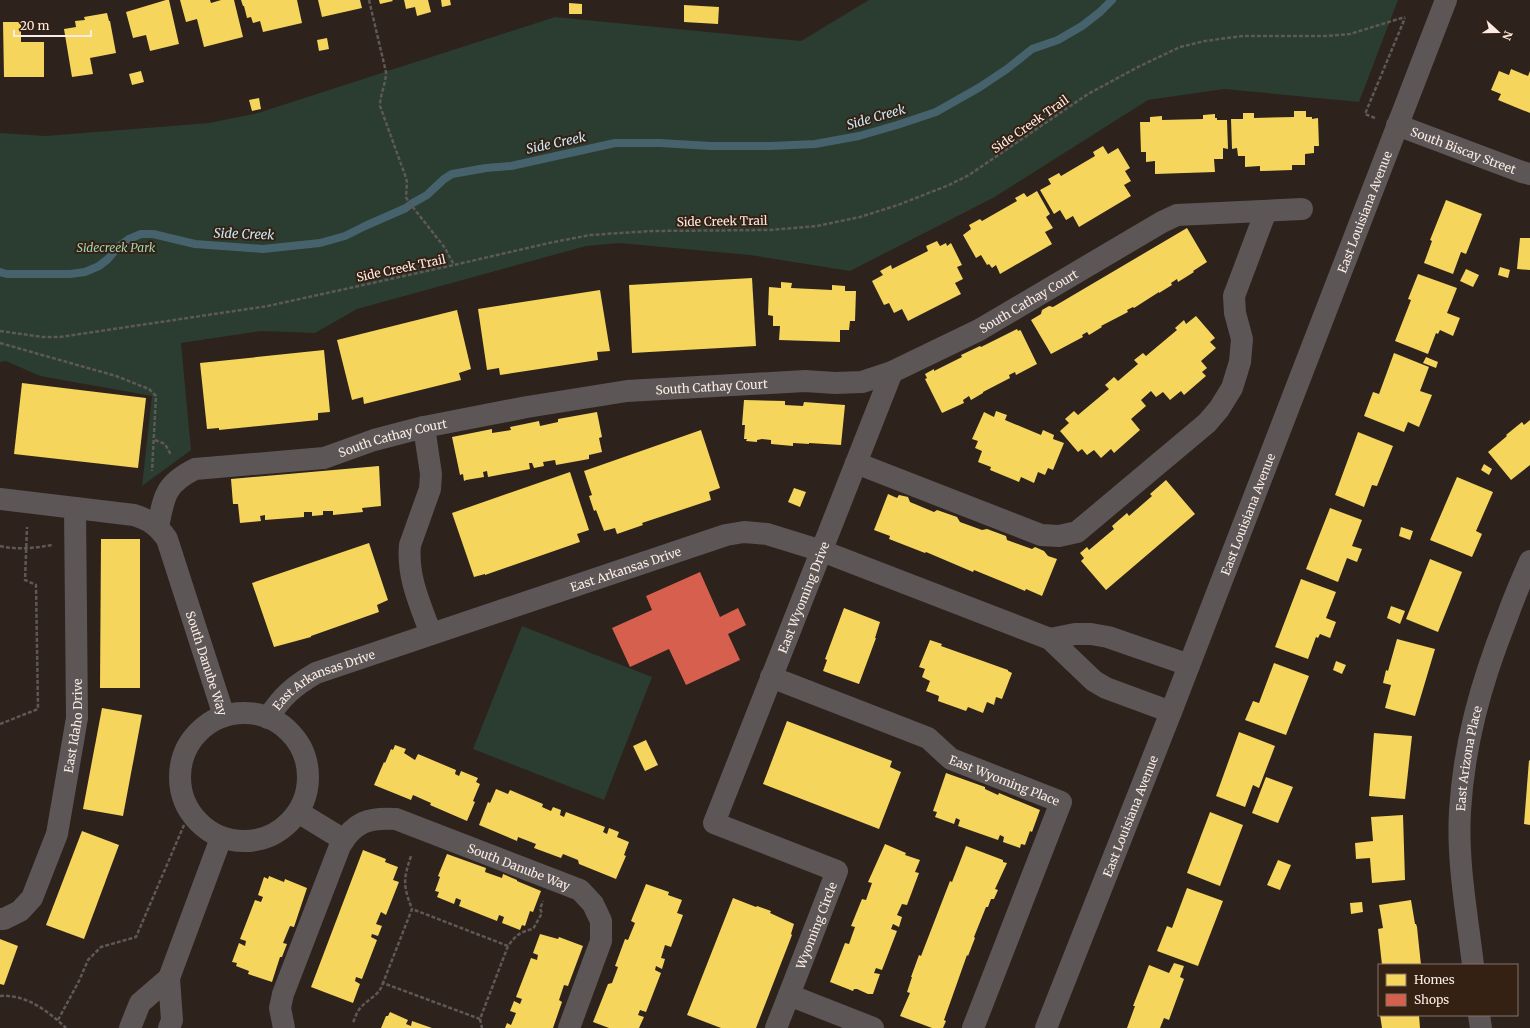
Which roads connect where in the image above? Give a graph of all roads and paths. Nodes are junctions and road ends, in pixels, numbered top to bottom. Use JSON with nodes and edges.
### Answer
{"nodes":[{"id":1,"x":369,"y":0,"type":"edge"},
{"id":2,"x":1446,"y":0,"type":"edge"},
{"id":3,"x":1398,"y":125,"type":"junction"},
{"id":4,"x":1530,"y":174,"type":"edge"},
{"id":5,"x":1302,"y":209,"type":"dead end"},
{"id":6,"x":1266,"y":211,"type":"junction"},
{"id":7,"x":454,"y":265,"type":"junction"},
{"id":8,"x":0,"y":330,"type":"edge"},
{"id":9,"x":0,"y":343,"type":"edge"},
{"id":10,"x":892,"y":372,"type":"junction"},
{"id":11,"x":424,"y":427,"type":"junction"},
{"id":12,"x":155,"y":440,"type":"dead end"},
{"id":13,"x":856,"y":463,"type":"junction"},
{"id":14,"x":0,"y":499,"type":"edge"},
{"id":15,"x":75,"y":508,"type":"junction"},
{"id":16,"x":27,"y":524,"type":"dead end"},
{"id":17,"x":158,"y":527,"type":"junction"},
{"id":18,"x":58,"y":544,"type":"dead end"},
{"id":19,"x":0,"y":546,"type":"edge"},
{"id":20,"x":25,"y":548,"type":"junction"},
{"id":21,"x":822,"y":551,"type":"junction"},
{"id":22,"x":1530,"y":561,"type":"edge"},
{"id":23,"x":431,"y":634,"type":"junction"},
{"id":24,"x":1050,"y":639,"type":"junction"},
{"id":25,"x":1189,"y":665,"type":"junction"},
{"id":26,"x":771,"y":677,"type":"junction"},
{"id":27,"x":1171,"y":712,"type":"junction"},
{"id":28,"x":224,"y":716,"type":"junction"},
{"id":29,"x":268,"y":718,"type":"junction"},
{"id":30,"x":0,"y":724,"type":"edge"},
{"id":31,"x":298,"y":812,"type":"junction"},
{"id":32,"x":714,"y":823,"type":"joint"},
{"id":33,"x":184,"y":825,"type":"dead end"},
{"id":34,"x":222,"y":838,"type":"junction"},
{"id":35,"x":344,"y":840,"type":"junction"},
{"id":36,"x":411,"y":856,"type":"dead end"},
{"id":37,"x":545,"y":896,"type":"dead end"},
{"id":38,"x":412,"y":909,"type":"junction"},
{"id":39,"x":0,"y":919,"type":"edge"},
{"id":40,"x":508,"y":946,"type":"junction"},
{"id":41,"x":1473,"y":964,"type":"edge"},
{"id":42,"x":169,"y":978,"type":"junction"},
{"id":43,"x":383,"y":983,"type":"junction"},
{"id":44,"x":789,"y":995,"type":"junction"},
{"id":45,"x":0,"y":996,"type":"edge"},
{"id":46,"x":1479,"y":1016,"type":"edge"},
{"id":47,"x":480,"y":1019,"type":"junction"},
{"id":48,"x":58,"y":1020,"type":"junction"},
{"id":49,"x":353,"y":1022,"type":"dead end"},
{"id":50,"x":66,"y":1028,"type":"edge"},
{"id":51,"x":130,"y":1028,"type":"edge"},
{"id":52,"x":169,"y":1028,"type":"edge"},
{"id":53,"x":284,"y":1028,"type":"edge"},
{"id":54,"x":482,"y":1028,"type":"edge"},
{"id":55,"x":569,"y":1028,"type":"edge"},
{"id":56,"x":776,"y":1028,"type":"edge"},
{"id":57,"x":873,"y":1028,"type":"edge"},
{"id":58,"x":973,"y":1028,"type":"edge"},
{"id":59,"x":1046,"y":1028,"type":"edge"},
{"id":60,"x":1481,"y":1028,"type":"edge"}],
"edges":[{"from":1,"to":7,"type":"path"},
{"from":2,"to":3,"type":"street","name":"East Louisiana Avenue"},
{"from":3,"to":4,"type":"street","name":"South Biscay Street"},
{"from":3,"to":7,"type":"path","name":"Side Creek Trail"},
{"from":3,"to":25,"type":"street","name":"East Louisiana Avenue"},
{"from":5,"to":6,"type":"street","name":"South Cathay Court"},
{"from":6,"to":10,"type":"street","name":"South Cathay Court"},
{"from":6,"to":13,"type":"street"},
{"from":7,"to":8,"type":"path","name":"Side Creek Trail"},
{"from":9,"to":12,"type":"path"},
{"from":10,"to":11,"type":"street","name":"South Cathay Court"},
{"from":10,"to":13,"type":"street","name":"East Wyoming Drive"},
{"from":11,"to":17,"type":"street","name":"South Cathay Court"},
{"from":11,"to":23,"type":"street"},
{"from":13,"to":21,"type":"street","name":"East Wyoming Drive"},
{"from":14,"to":15,"type":"street","name":"South Danube Way"},
{"from":15,"to":17,"type":"street","name":"South Danube Way"},
{"from":15,"to":39,"type":"street","name":"East Idaho Drive"},
{"from":16,"to":20,"type":"path"},
{"from":17,"to":28,"type":"street","name":"South Danube Way"},
{"from":18,"to":20,"type":"path"},
{"from":19,"to":20,"type":"path"},
{"from":20,"to":30,"type":"path"},
{"from":21,"to":23,"type":"street","name":"East Arkansas Drive"},
{"from":21,"to":24,"type":"street"},
{"from":21,"to":26,"type":"street","name":"East Wyoming Drive"},
{"from":22,"to":41,"type":"street","name":"East Arizona Place"},
{"from":23,"to":29,"type":"street","name":"East Arkansas Drive"},
{"from":24,"to":25,"type":"street"},
{"from":24,"to":27,"type":"street"},
{"from":25,"to":27,"type":"street","name":"East Louisiana Avenue"},
{"from":26,"to":32,"type":"street","name":"East Wyoming Drive"},
{"from":26,"to":58,"type":"street","name":"East Wyoming Place"},
{"from":27,"to":59,"type":"street","name":"East Louisiana Avenue"},
{"from":28,"to":29,"type":"street"},
{"from":28,"to":34,"type":"street","name":"South Danube Way"},
{"from":29,"to":31,"type":"street"},
{"from":31,"to":34,"type":"street","name":"South Danube Way"},
{"from":31,"to":35,"type":"street"},
{"from":32,"to":44,"type":"street","name":"Wyoming Circle"},
{"from":33,"to":48,"type":"path"},
{"from":34,"to":42,"type":"street"},
{"from":35,"to":53,"type":"street","name":"South Danube Way"},
{"from":35,"to":55,"type":"street","name":"South Danube Way"},
{"from":36,"to":38,"type":"path"},
{"from":37,"to":40,"type":"path"},
{"from":38,"to":40,"type":"path"},
{"from":38,"to":43,"type":"path"},
{"from":40,"to":47,"type":"path"},
{"from":42,"to":51,"type":"street"},
{"from":42,"to":52,"type":"street"},
{"from":43,"to":47,"type":"path"},
{"from":43,"to":49,"type":"path"},
{"from":44,"to":56,"type":"street"},
{"from":44,"to":57,"type":"street"},
{"from":45,"to":48,"type":"path"},
{"from":46,"to":60,"type":"street"},
{"from":47,"to":54,"type":"path"},
{"from":48,"to":50,"type":"path"}]}
